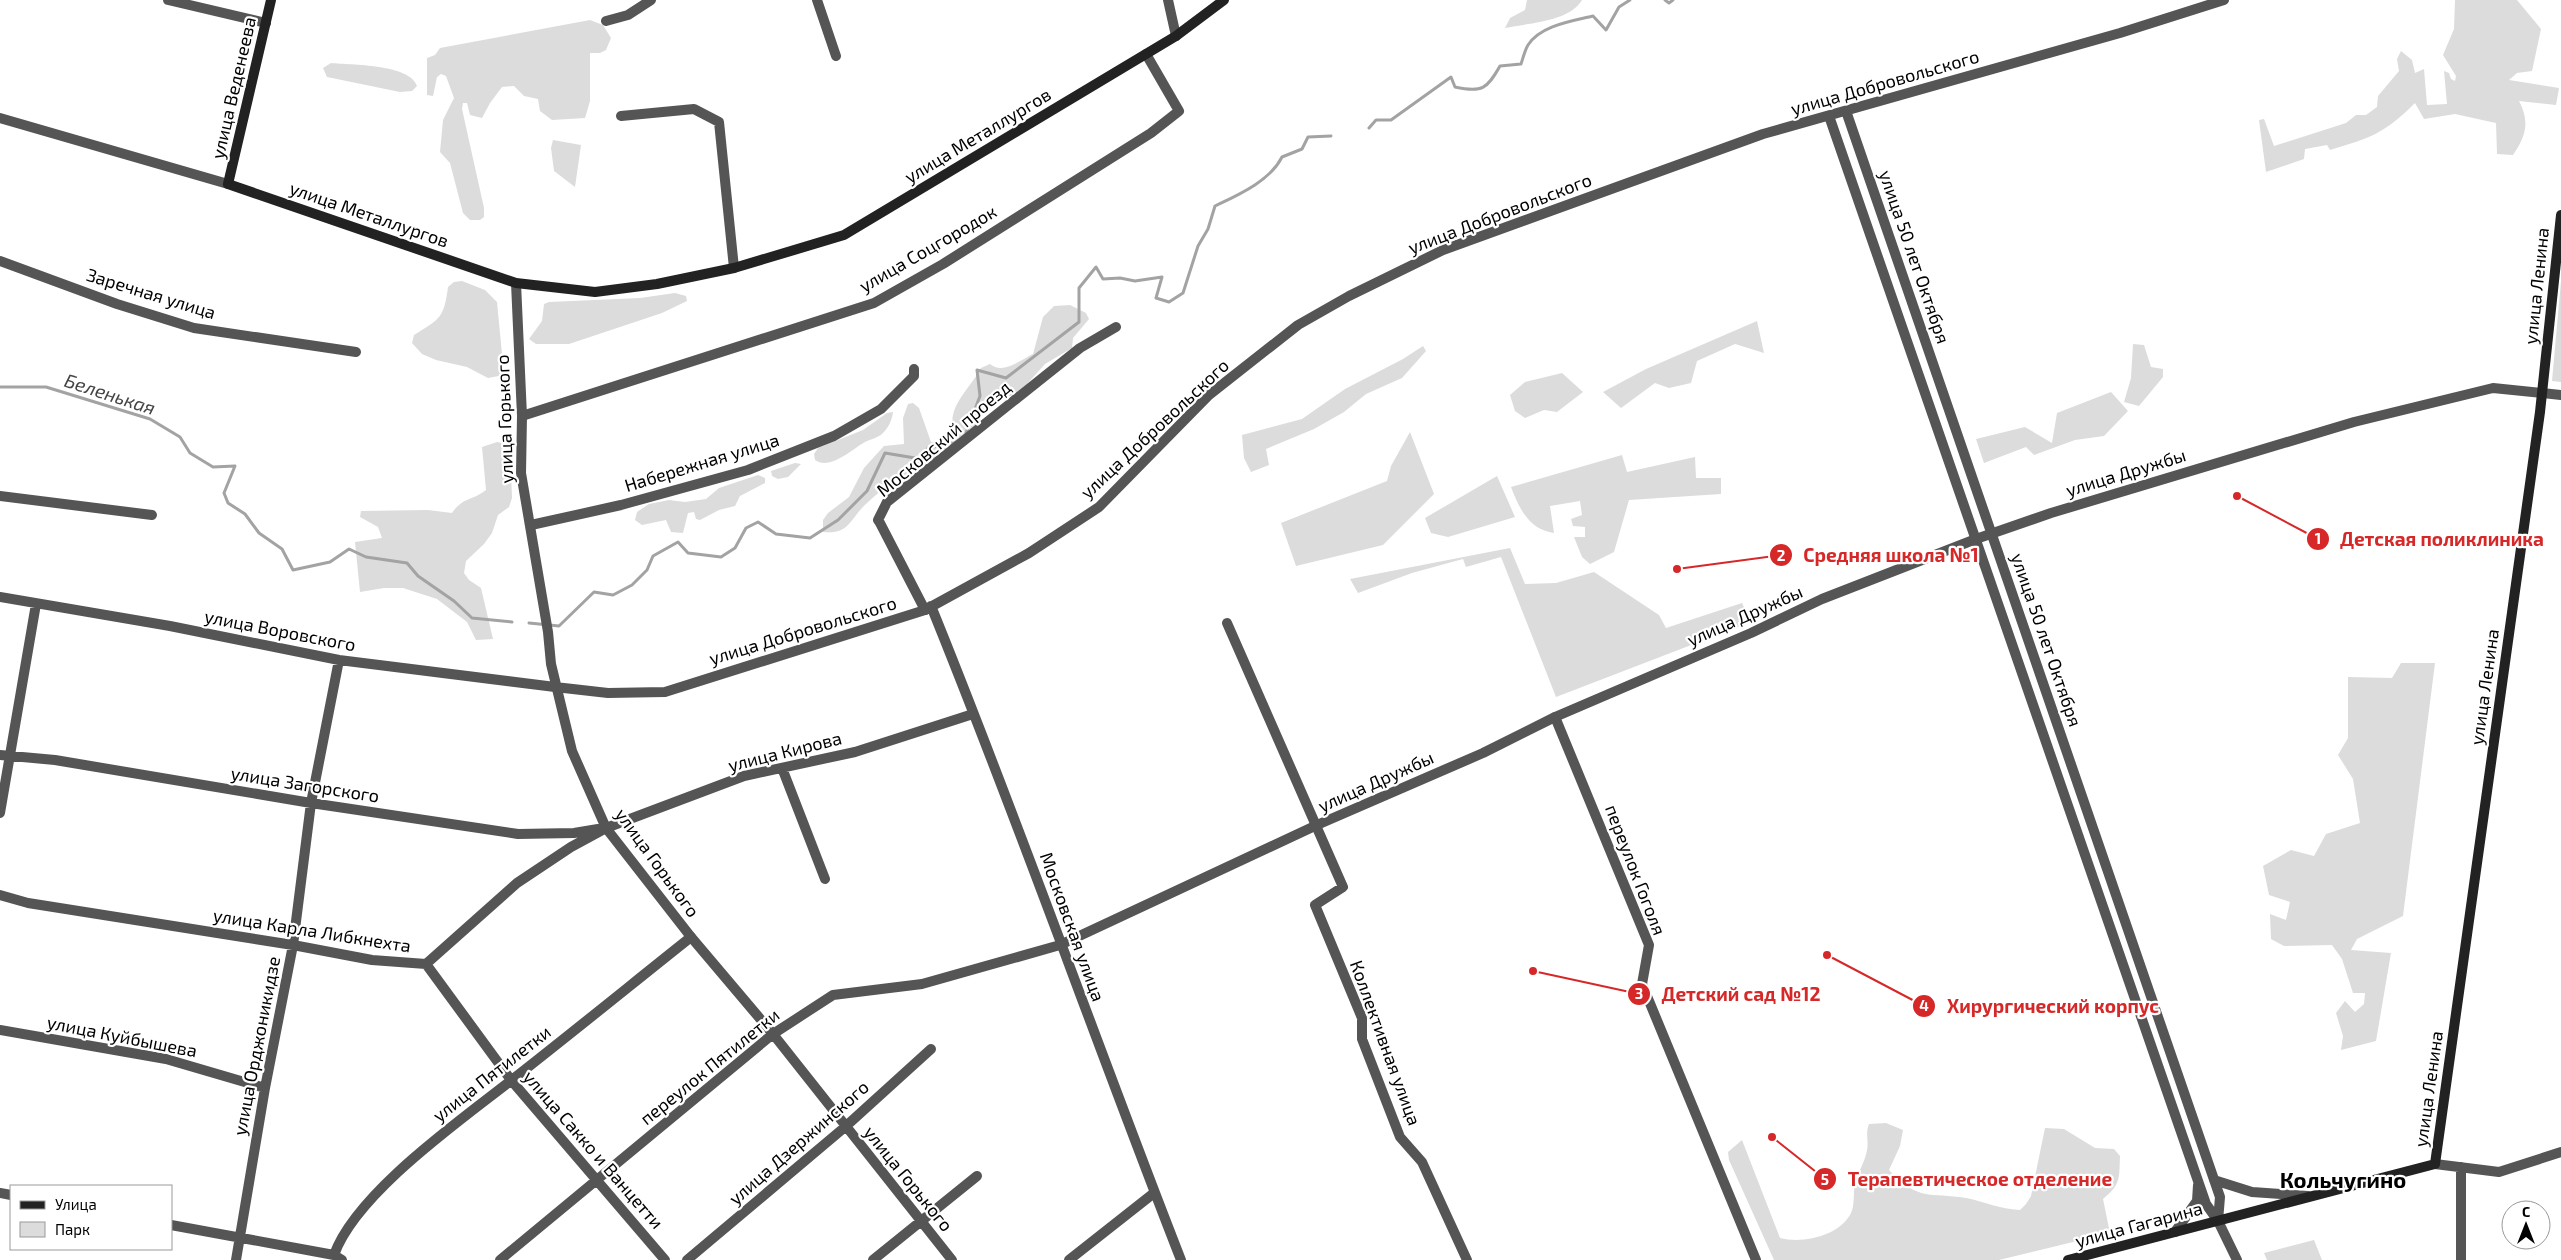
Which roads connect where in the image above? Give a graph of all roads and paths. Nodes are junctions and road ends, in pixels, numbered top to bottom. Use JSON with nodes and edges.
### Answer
{"nodes":[{"id":1,"x":168,"y":0,"type":"edge"},
{"id":2,"x":271,"y":0,"type":"edge"},
{"id":3,"x":651,"y":0,"type":"edge"},
{"id":4,"x":817,"y":0,"type":"edge"},
{"id":5,"x":1168,"y":0,"type":"edge"},
{"id":6,"x":1224,"y":0,"type":"edge"},
{"id":7,"x":2224,"y":0,"type":"edge"},
{"id":8,"x":606,"y":21,"type":"dead end"},
{"id":9,"x":266,"y":23,"type":"junction"},
{"id":10,"x":1176,"y":36,"type":"junction"},
{"id":11,"x":1146,"y":54,"type":"junction"},
{"id":12,"x":836,"y":56,"type":"dead end"},
{"id":13,"x":1846,"y":111,"type":"junction"},
{"id":14,"x":621,"y":116,"type":"dead end"},
{"id":15,"x":1829,"y":116,"type":"junction"},
{"id":16,"x":0,"y":118,"type":"edge"},
{"id":17,"x":228,"y":184,"type":"junction"},
{"id":18,"x":2561,"y":215,"type":"edge"},
{"id":19,"x":0,"y":261,"type":"edge"},
{"id":20,"x":734,"y":268,"type":"junction"},
{"id":21,"x":516,"y":283,"type":"junction"},
{"id":22,"x":1116,"y":327,"type":"dead end"},
{"id":23,"x":356,"y":352,"type":"dead end"},
{"id":24,"x":914,"y":369,"type":"dead end"},
{"id":25,"x":2542,"y":394,"type":"junction"},
{"id":26,"x":2561,"y":395,"type":"edge"},
{"id":27,"x":522,"y":416,"type":"junction"},
{"id":28,"x":0,"y":496,"type":"edge"},
{"id":29,"x":152,"y":515,"type":"dead end"},
{"id":30,"x":531,"y":525,"type":"junction"},
{"id":31,"x":1992,"y":534,"type":"junction"},
{"id":32,"x":1976,"y":539,"type":"junction"},
{"id":33,"x":0,"y":597,"type":"edge"},
{"id":34,"x":36,"y":604,"type":"junction"},
{"id":35,"x":928,"y":608,"type":"junction"},
{"id":36,"x":1227,"y":623,"type":"dead end"},
{"id":37,"x":340,"y":660,"type":"junction"},
{"id":38,"x":556,"y":687,"type":"junction"},
{"id":39,"x":972,"y":714,"type":"junction"},
{"id":40,"x":1555,"y":716,"type":"junction"},
{"id":41,"x":4,"y":756,"type":"edge"},
{"id":42,"x":782,"y":768,"type":"junction"},
{"id":43,"x":312,"y":803,"type":"junction"},
{"id":44,"x":0,"y":813,"type":"edge"},
{"id":45,"x":1317,"y":826,"type":"junction"},
{"id":46,"x":606,"y":828,"type":"junction"},
{"id":47,"x":825,"y":879,"type":"dead end"},
{"id":48,"x":0,"y":895,"type":"edge"},
{"id":49,"x":691,"y":937,"type":"junction"},
{"id":50,"x":293,"y":945,"type":"junction"},
{"id":51,"x":1060,"y":945,"type":"junction"},
{"id":52,"x":426,"y":964,"type":"junction"},
{"id":53,"x":0,"y":1030,"type":"edge"},
{"id":54,"x":773,"y":1034,"type":"junction"},
{"id":55,"x":931,"y":1050,"type":"dead end"},
{"id":56,"x":511,"y":1080,"type":"junction"},
{"id":57,"x":265,"y":1088,"type":"junction"},
{"id":58,"x":845,"y":1127,"type":"junction"},
{"id":59,"x":2561,"y":1152,"type":"edge"},
{"id":60,"x":2435,"y":1164,"type":"junction"},
{"id":61,"x":2461,"y":1167,"type":"junction"},
{"id":62,"x":977,"y":1176,"type":"dead end"},
{"id":63,"x":598,"y":1179,"type":"junction"},
{"id":64,"x":2214,"y":1180,"type":"junction"},
{"id":65,"x":2198,"y":1182,"type":"junction"},
{"id":66,"x":1154,"y":1194,"type":"junction"},
{"id":67,"x":2312,"y":1196,"type":"junction"},
{"id":68,"x":921,"y":1221,"type":"junction"},
{"id":69,"x":2218,"y":1221,"type":"junction"},
{"id":70,"x":172,"y":1225,"type":"edge"},
{"id":71,"x":2174,"y":1232,"type":"junction"},
{"id":72,"x":240,"y":1238,"type":"junction"},
{"id":73,"x":338,"y":1258,"type":"edge"},
{"id":74,"x":236,"y":1260,"type":"edge"},
{"id":75,"x":500,"y":1260,"type":"edge"},
{"id":76,"x":665,"y":1260,"type":"edge"},
{"id":77,"x":686,"y":1260,"type":"edge"},
{"id":78,"x":873,"y":1260,"type":"edge"},
{"id":79,"x":952,"y":1260,"type":"edge"},
{"id":80,"x":1069,"y":1260,"type":"edge"},
{"id":81,"x":1181,"y":1260,"type":"edge"},
{"id":82,"x":1467,"y":1260,"type":"edge"},
{"id":83,"x":1756,"y":1260,"type":"edge"},
{"id":84,"x":2068,"y":1260,"type":"edge"},
{"id":85,"x":2237,"y":1260,"type":"edge"},
{"id":86,"x":2461,"y":1260,"type":"edge"}],
"edges":[{"from":1,"to":9,"type":"street"},
{"from":2,"to":9,"type":"main road","name":"улица Веденеева"},
{"from":3,"to":8,"type":"street"},
{"from":4,"to":12,"type":"street"},
{"from":5,"to":10,"type":"street"},
{"from":6,"to":10,"type":"main road","name":"улица Металлургов"},
{"from":7,"to":13,"type":"street","name":"улица Добровольского"},
{"from":9,"to":17,"type":"main road","name":"улица Веденеева"},
{"from":10,"to":11,"type":"main road","name":"улица Металлургов"},
{"from":11,"to":20,"type":"main road","name":"улица Металлургов"},
{"from":11,"to":27,"type":"street","name":"улица Соцгородок"},
{"from":13,"to":15,"type":"street","name":"улица Добровольского"},
{"from":13,"to":31,"type":"street","name":"улица 50 лет Октября"},
{"from":14,"to":20,"type":"street"},
{"from":15,"to":32,"type":"street","name":"улица 50 лет Октября"},
{"from":15,"to":35,"type":"street","name":"улица Добровольского"},
{"from":16,"to":17,"type":"street","name":"улица Металлургов"},
{"from":17,"to":21,"type":"main road","name":"улица Металлургов"},
{"from":18,"to":25,"type":"main road","name":"улица Ленина"},
{"from":19,"to":23,"type":"street","name":"Заречная улица"},
{"from":20,"to":21,"type":"main road","name":"улица Металлургов"},
{"from":21,"to":27,"type":"street","name":"улица Горького"},
{"from":22,"to":35,"type":"street","name":"Московский проезд"},
{"from":24,"to":30,"type":"street","name":"Набережная улица"},
{"from":25,"to":26,"type":"street","name":"улица Дружбы"},
{"from":25,"to":31,"type":"street","name":"улица Дружбы"},
{"from":25,"to":60,"type":"main road","name":"улица Ленина"},
{"from":27,"to":30,"type":"street","name":"улица Горького"},
{"from":28,"to":29,"type":"street"},
{"from":30,"to":38,"type":"street","name":"улица Горького"},
{"from":31,"to":32,"type":"street","name":"улица Дружбы"},
{"from":31,"to":64,"type":"street","name":"улица 50 лет Октября"},
{"from":32,"to":40,"type":"street","name":"улица Дружбы"},
{"from":32,"to":65,"type":"street","name":"улица 50 лет Октября"},
{"from":33,"to":34,"type":"street","name":"улица Воровского"},
{"from":34,"to":37,"type":"street","name":"улица Воровского"},
{"from":34,"to":41,"type":"street"},
{"from":35,"to":38,"type":"street","name":"улица Добровольского"},
{"from":35,"to":39,"type":"street","name":"Московская улица"},
{"from":36,"to":45,"type":"street","name":"Коллективная улица"},
{"from":37,"to":38,"type":"street","name":"улица Воровского"},
{"from":37,"to":43,"type":"street","name":"улица Орджоникидзе"},
{"from":38,"to":46,"type":"street","name":"улица Горького"},
{"from":39,"to":42,"type":"street","name":"улица Кирова"},
{"from":39,"to":51,"type":"street","name":"Московская улица"},
{"from":40,"to":45,"type":"street","name":"улица Дружбы"},
{"from":40,"to":83,"type":"street","name":"переулок Гоголя"},
{"from":41,"to":43,"type":"street","name":"улица Загорского"},
{"from":41,"to":44,"type":"street"},
{"from":42,"to":46,"type":"street","name":"улица Кирова"},
{"from":42,"to":47,"type":"street"},
{"from":43,"to":46,"type":"street","name":"улица Загорского"},
{"from":43,"to":50,"type":"street","name":"улица Орджоникидзе"},
{"from":45,"to":51,"type":"street","name":"улица Дружбы"},
{"from":45,"to":82,"type":"street","name":"Коллективная улица"},
{"from":46,"to":49,"type":"street","name":"улица Горького"},
{"from":46,"to":52,"type":"street","name":"улица Карла Либкнехта"},
{"from":48,"to":50,"type":"street","name":"улица Карла Либкнехта"},
{"from":49,"to":54,"type":"street","name":"улица Горького"},
{"from":49,"to":56,"type":"street","name":"улица Пятилетки"},
{"from":50,"to":52,"type":"street","name":"улица Карла Либкнехта"},
{"from":50,"to":57,"type":"street","name":"улица Орджоникидзе"},
{"from":51,"to":54,"type":"street","name":"переулок Пятилетки"},
{"from":51,"to":66,"type":"street","name":"Московская улица"},
{"from":52,"to":56,"type":"street","name":"улица Сакко и Ванцетти"},
{"from":53,"to":57,"type":"street","name":"улица Куйбышева"},
{"from":54,"to":58,"type":"street","name":"улица Горького"},
{"from":54,"to":63,"type":"street","name":"переулок Пятилетки"},
{"from":55,"to":58,"type":"street","name":"улица Дзержинского"},
{"from":56,"to":63,"type":"street","name":"улица Сакко и Ванцетти"},
{"from":56,"to":73,"type":"street","name":"улица Пятилетки"},
{"from":57,"to":72,"type":"street","name":"улица Орджоникидзе"},
{"from":58,"to":68,"type":"street","name":"улица Горького"},
{"from":58,"to":77,"type":"street","name":"улица Дзержинского"},
{"from":59,"to":61,"type":"street"},
{"from":60,"to":61,"type":"street"},
{"from":60,"to":67,"type":"main road","name":"улица Гагарина"},
{"from":61,"to":86,"type":"street"},
{"from":62,"to":68,"type":"street"},
{"from":63,"to":75,"type":"street","name":"переулок Пятилетки"},
{"from":63,"to":76,"type":"street","name":"улица Сакко и Ванцетти"},
{"from":64,"to":67,"type":"street"},
{"from":64,"to":69,"type":"street","name":"улица 50 лет Октября"},
{"from":65,"to":69,"type":"street","name":"улица 50 лет Октября"},
{"from":65,"to":71,"type":"street","name":"улица 50 лет Октября"},
{"from":66,"to":80,"type":"street"},
{"from":66,"to":81,"type":"street","name":"Московская улица"},
{"from":67,"to":69,"type":"main road","name":"улица Гагарина"},
{"from":68,"to":78,"type":"street"},
{"from":68,"to":79,"type":"street","name":"улица Горького"},
{"from":69,"to":71,"type":"main road","name":"улица Гагарина"},
{"from":69,"to":85,"type":"street"},
{"from":70,"to":72,"type":"street"},
{"from":71,"to":84,"type":"main road","name":"улица Гагарина"},
{"from":72,"to":73,"type":"street"},
{"from":72,"to":74,"type":"street","name":"улица Орджоникидзе"}]}
